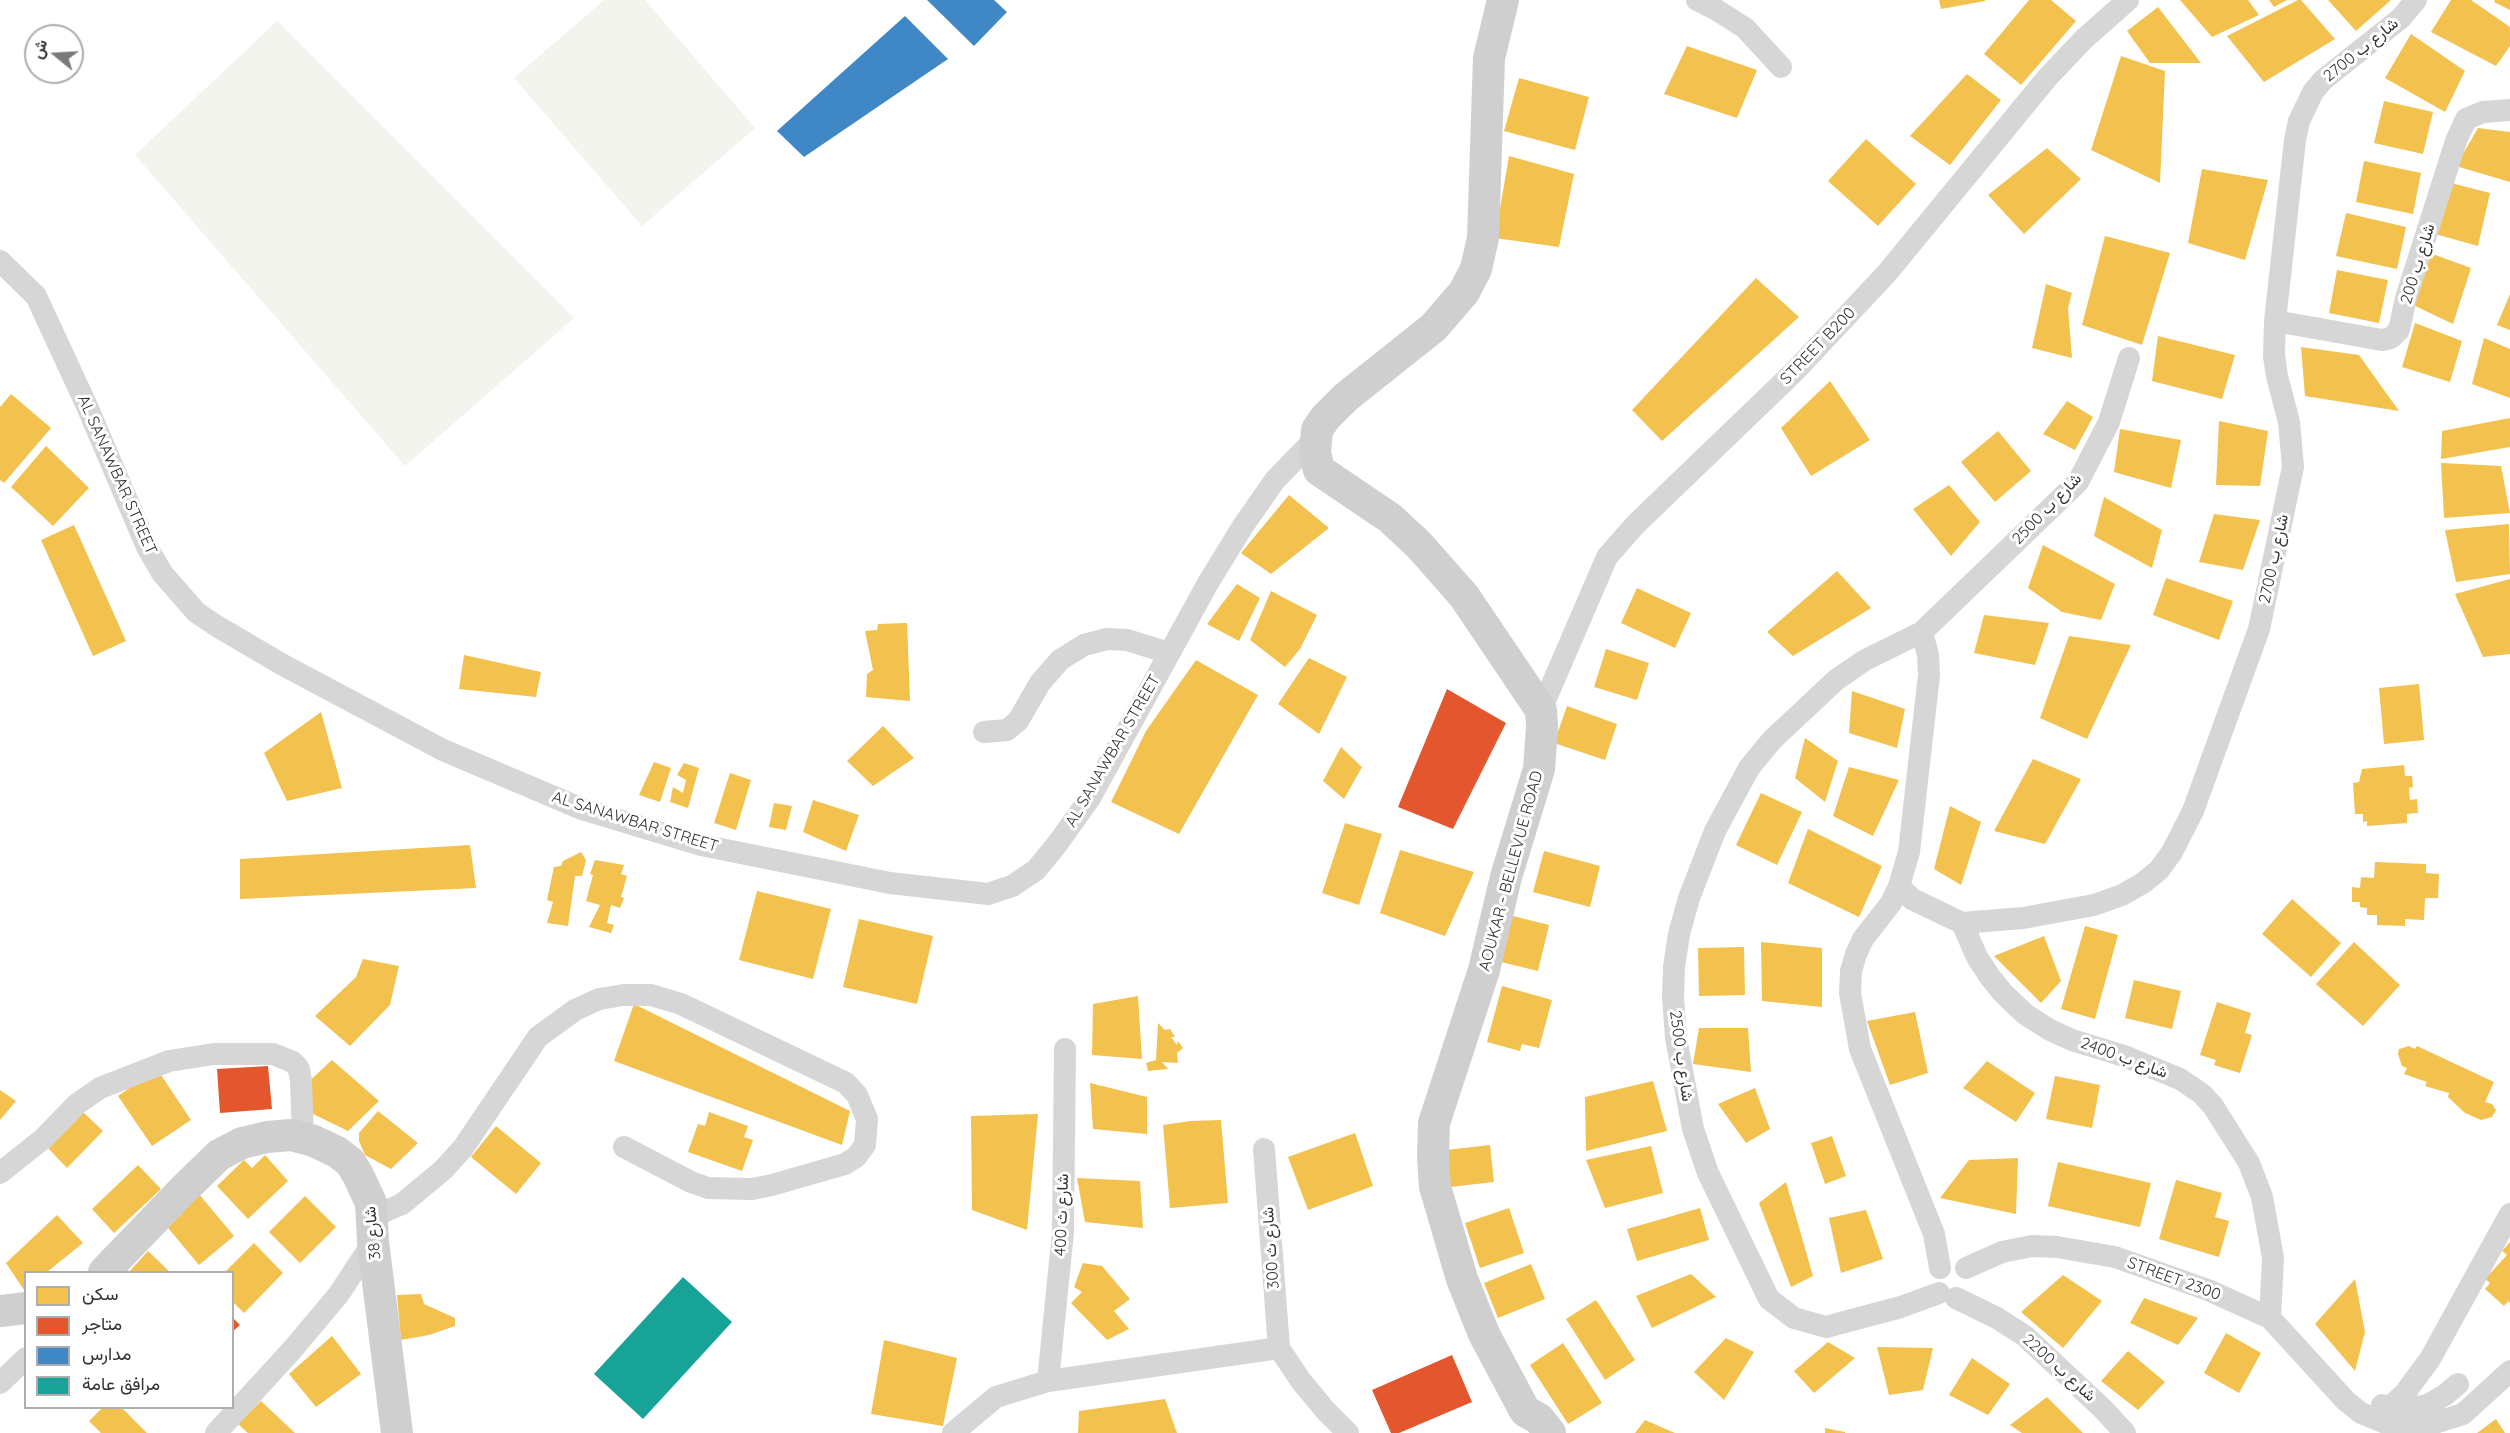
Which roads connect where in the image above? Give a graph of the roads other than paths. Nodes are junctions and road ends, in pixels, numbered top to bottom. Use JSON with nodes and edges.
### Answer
{"nodes":[{"id":1,"x":1503,"y":0,"type":"edge"},
{"id":2,"x":1697,"y":0,"type":"edge"},
{"id":3,"x":2128,"y":0,"type":"edge"},
{"id":4,"x":2416,"y":0,"type":"edge"},
{"id":5,"x":1781,"y":67,"type":"dead end"},
{"id":6,"x":2510,"y":110,"type":"edge"},
{"id":7,"x":0,"y":261,"type":"edge"},
{"id":8,"x":2275,"y":321,"type":"junction"},
{"id":9,"x":2129,"y":358,"type":"dead end"},
{"id":10,"x":1315,"y":439,"type":"junction"},
{"id":11,"x":1922,"y":632,"type":"junction"},
{"id":12,"x":1169,"y":653,"type":"junction"},
{"id":13,"x":1541,"y":710,"type":"junction"},
{"id":14,"x":984,"y":732,"type":"dead end"},
{"id":15,"x":1899,"y":886,"type":"junction"},
{"id":16,"x":1962,"y":923,"type":"junction"},
{"id":17,"x":1065,"y":1049,"type":"dead end"},
{"id":18,"x":303,"y":1138,"type":"junction"},
{"id":19,"x":624,"y":1147,"type":"dead end"},
{"id":20,"x":1264,"y":1149,"type":"dead end"},
{"id":21,"x":0,"y":1173,"type":"edge"},
{"id":22,"x":2510,"y":1214,"type":"edge"},
{"id":23,"x":373,"y":1230,"type":"junction"},
{"id":24,"x":105,"y":1271,"type":"edge"},
{"id":25,"x":1954,"y":1280,"type":"junction"},
{"id":26,"x":24,"y":1308,"type":"edge"},
{"id":27,"x":0,"y":1311,"type":"edge"},
{"id":28,"x":2270,"y":1318,"type":"junction"},
{"id":29,"x":2444,"y":1332,"type":"junction"},
{"id":30,"x":1279,"y":1348,"type":"junction"},
{"id":31,"x":24,"y":1360,"type":"edge"},
{"id":32,"x":2510,"y":1371,"type":"edge"},
{"id":33,"x":2320,"y":1372,"type":"junction"},
{"id":34,"x":1048,"y":1381,"type":"junction"},
{"id":35,"x":0,"y":1383,"type":"edge"},
{"id":36,"x":2458,"y":1384,"type":"junction"},
{"id":37,"x":2489,"y":1392,"type":"junction"},
{"id":38,"x":2389,"y":1408,"type":"junction"},
{"id":39,"x":1524,"y":1422,"type":"edge"},
{"id":40,"x":2422,"y":1430,"type":"edge"},
{"id":41,"x":216,"y":1433,"type":"edge"},
{"id":42,"x":396,"y":1433,"type":"edge"},
{"id":43,"x":953,"y":1433,"type":"edge"},
{"id":44,"x":1348,"y":1433,"type":"edge"},
{"id":45,"x":1551,"y":1433,"type":"edge"},
{"id":46,"x":2125,"y":1433,"type":"edge"}],
"edges":[{"from":1,"to":10,"type":"street"},
{"from":2,"to":5,"type":"street"},
{"from":3,"to":13,"type":"street","name":"STREET B200"},
{"from":4,"to":8,"type":"street","name":"شارع ب 2700"},
{"from":6,"to":8,"type":"street","name":"شارع ب 200"},
{"from":7,"to":12,"type":"street","name":"AL SANAWBAR STREET"},
{"from":8,"to":16,"type":"street","name":"شارع ب 2700"},
{"from":9,"to":11,"type":"street","name":"شارع ب 2500"},
{"from":10,"to":12,"type":"street","name":"AL SANAWBAR STREET"},
{"from":10,"to":13,"type":"street"},
{"from":11,"to":15,"type":"street"},
{"from":11,"to":25,"type":"street","name":"شارع ب 2500"},
{"from":12,"to":14,"type":"street"},
{"from":13,"to":39,"type":"street","name":"AOUKAR - BELLEVUE ROAD"},
{"from":15,"to":16,"type":"street"},
{"from":15,"to":25,"type":"street"},
{"from":16,"to":28,"type":"street","name":"شارع ب 2400"},
{"from":17,"to":34,"type":"street","name":"شارع ث 400"},
{"from":18,"to":21,"type":"street"},
{"from":18,"to":23,"type":"street","name":"شارع 38"},
{"from":18,"to":24,"type":"street","name":"شارع 38"},
{"from":19,"to":23,"type":"street"},
{"from":20,"to":30,"type":"street","name":"شارع ث 300"},
{"from":22,"to":29,"type":"street"},
{"from":23,"to":41,"type":"street"},
{"from":23,"to":42,"type":"street","name":"شارع 38"},
{"from":25,"to":28,"type":"street","name":"STREET 2300"},
{"from":25,"to":46,"type":"street","name":"شارع ب 2200"},
{"from":26,"to":27,"type":"street"},
{"from":28,"to":33,"type":"street","name":"STREET 2300"},
{"from":29,"to":36,"type":"street"},
{"from":29,"to":38,"type":"street"},
{"from":30,"to":34,"type":"street"},
{"from":30,"to":44,"type":"street"},
{"from":31,"to":35,"type":"street"},
{"from":32,"to":37,"type":"street"},
{"from":33,"to":38,"type":"street"},
{"from":33,"to":40,"type":"street","name":"STREET 2300"},
{"from":34,"to":43,"type":"street"},
{"from":36,"to":37,"type":"street"},
{"from":36,"to":38,"type":"street"},
{"from":37,"to":40,"type":"street"},
{"from":39,"to":45,"type":"street","name":"AOUKAR - BELLEVUE ROAD"}]}
